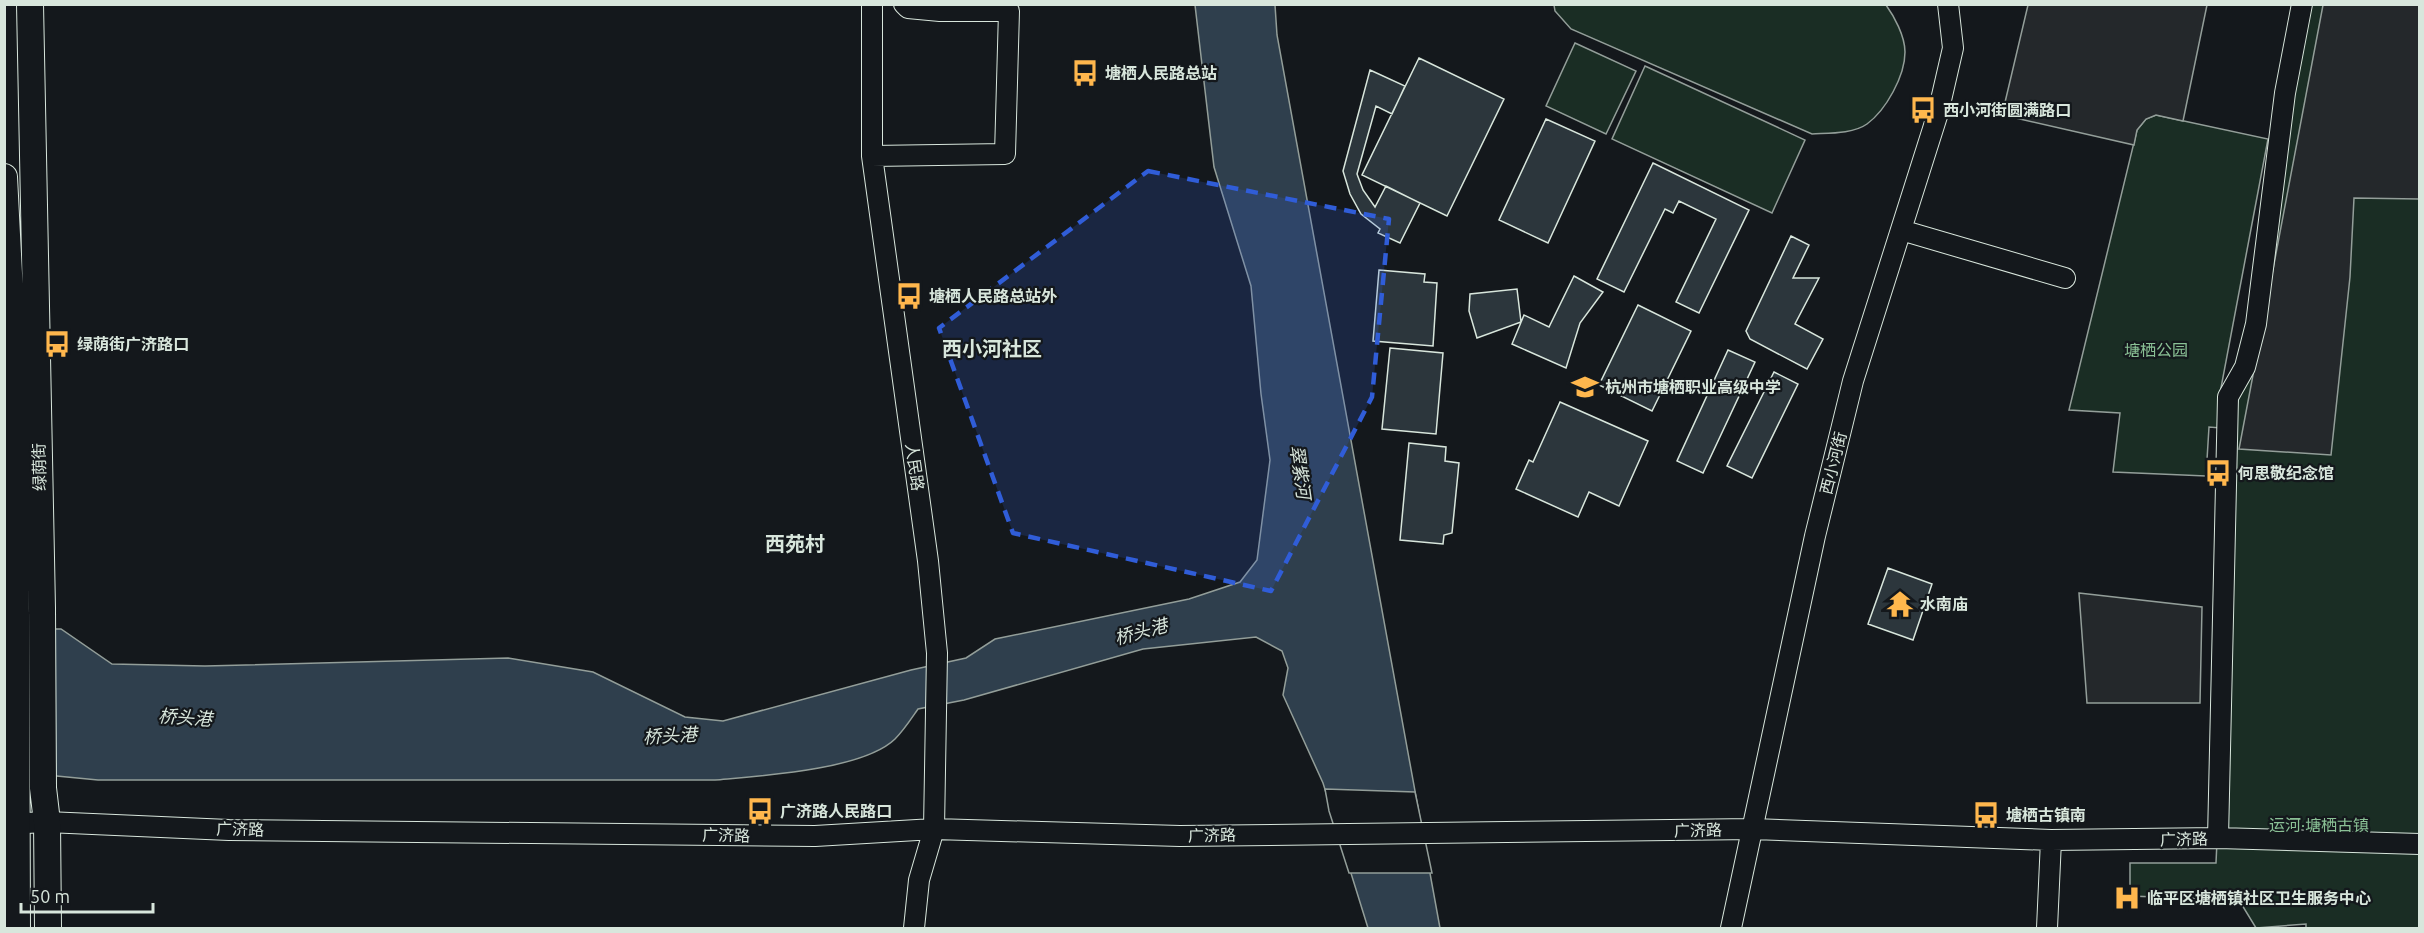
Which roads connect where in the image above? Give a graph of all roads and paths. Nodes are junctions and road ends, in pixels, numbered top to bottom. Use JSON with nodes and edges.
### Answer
{"nodes":[{"id":1,"x":30,"y":4,"type":"edge"},
{"id":2,"x":872,"y":4,"type":"edge"},
{"id":3,"x":904,"y":4,"type":"edge"},
{"id":4,"x":1948,"y":4,"type":"edge"},
{"id":5,"x":2302,"y":4,"type":"edge"},
{"id":6,"x":872,"y":156,"type":"junction"},
{"id":7,"x":4,"y":177,"type":"edge"},
{"id":8,"x":1901,"y":230,"type":"junction"},
{"id":9,"x":2065,"y":278,"type":"dead end"},
{"id":10,"x":47,"y":822,"type":"junction"},
{"id":11,"x":10,"y":824,"type":"edge"},
{"id":12,"x":934,"y":829,"type":"junction"},
{"id":13,"x":1753,"y":829,"type":"junction"},
{"id":14,"x":2218,"y":838,"type":"junction"},
{"id":15,"x":2051,"y":840,"type":"junction"},
{"id":16,"x":2420,"y":844,"type":"edge"},
{"id":17,"x":17,"y":928,"type":"edge"},
{"id":18,"x":48,"y":928,"type":"edge"},
{"id":19,"x":914,"y":928,"type":"edge"},
{"id":20,"x":1731,"y":928,"type":"edge"},
{"id":21,"x":2047,"y":928,"type":"edge"}],
"edges":[{"from":1,"to":10,"type":"main road","name":"绿荫街"},
{"from":2,"to":6,"type":"street","name":"人民路"},
{"from":3,"to":6,"type":"street"},
{"from":4,"to":8,"type":"street","name":"西小河街"},
{"from":5,"to":14,"type":"street"},
{"from":6,"to":12,"type":"street","name":"人民路"},
{"from":7,"to":11,"type":"main road","name":"绿荫街"},
{"from":8,"to":9,"type":"street"},
{"from":8,"to":13,"type":"street","name":"西小河街"},
{"from":10,"to":11,"type":"street","name":"广济路"},
{"from":10,"to":12,"type":"street","name":"广济路"},
{"from":10,"to":18,"type":"main road","name":"绿荫街"},
{"from":11,"to":17,"type":"main road","name":"绿荫街"},
{"from":12,"to":13,"type":"street","name":"广济路"},
{"from":12,"to":19,"type":"street","name":"人民路"},
{"from":13,"to":15,"type":"street","name":"广济路"},
{"from":13,"to":20,"type":"street","name":"西小河街"},
{"from":14,"to":15,"type":"street","name":"广济路"},
{"from":14,"to":16,"type":"street","name":"广济路"},
{"from":15,"to":21,"type":"street"}]}
